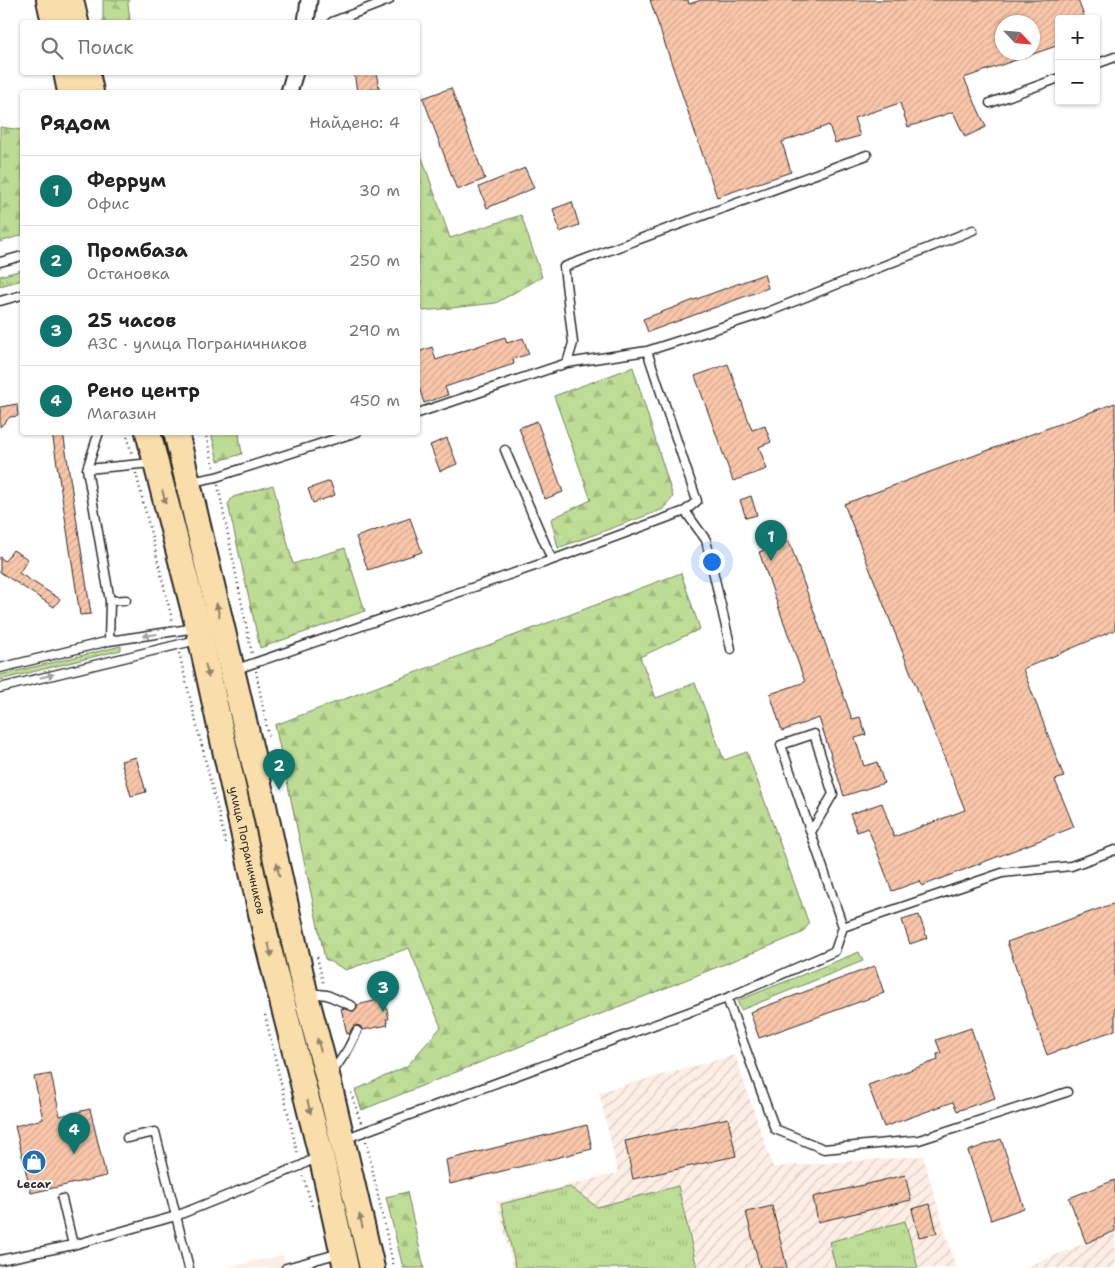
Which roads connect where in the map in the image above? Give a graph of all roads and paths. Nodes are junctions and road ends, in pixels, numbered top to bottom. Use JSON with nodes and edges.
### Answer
{"nodes":[{"id":1,"x":49,"y":0,"type":"edge"},
{"id":2,"x":71,"y":0,"type":"edge"},
{"id":3,"x":309,"y":0,"type":"edge"},
{"id":4,"x":389,"y":0,"type":"edge"},
{"id":5,"x":54,"y":20,"type":"edge"},
{"id":6,"x":76,"y":20,"type":"edge"},
{"id":7,"x":306,"y":20,"type":"edge"},
{"id":8,"x":337,"y":20,"type":"edge"},
{"id":9,"x":1115,"y":58,"type":"edge"},
{"id":10,"x":1100,"y":63,"type":"edge"},
{"id":11,"x":67,"y":75,"type":"edge"},
{"id":12,"x":87,"y":75,"type":"edge"},
{"id":13,"x":294,"y":75,"type":"edge"},
{"id":14,"x":1055,"y":79,"type":"edge"},
{"id":15,"x":70,"y":90,"type":"edge"},
{"id":16,"x":90,"y":90,"type":"edge"},
{"id":17,"x":290,"y":90,"type":"edge"},
{"id":18,"x":990,"y":103,"type":"dead end"},
{"id":19,"x":867,"y":155,"type":"dead end"},
{"id":20,"x":973,"y":230,"type":"dead end"},
{"id":21,"x":20,"y":257,"type":"edge"},
{"id":22,"x":0,"y":262,"type":"edge"},
{"id":23,"x":20,"y":296,"type":"edge"},
{"id":24,"x":0,"y":301,"type":"edge"},
{"id":25,"x":647,"y":351,"type":"junction"},
{"id":26,"x":567,"y":363,"type":"junction"},
{"id":27,"x":420,"y":412,"type":"edge"},
{"id":28,"x":98,"y":435,"type":"edge"},
{"id":29,"x":128,"y":435,"type":"edge"},
{"id":30,"x":148,"y":435,"type":"edge"},
{"id":31,"x":206,"y":435,"type":"edge"},
{"id":32,"x":348,"y":435,"type":"edge"},
{"id":33,"x":181,"y":439,"type":"edge"},
{"id":34,"x":505,"y":450,"type":"dead end"},
{"id":35,"x":145,"y":463,"type":"junction"},
{"id":36,"x":87,"y":469,"type":"junction"},
{"id":37,"x":216,"y":477,"type":"junction"},
{"id":38,"x":188,"y":483,"type":"junction"},
{"id":39,"x":685,"y":510,"type":"junction"},
{"id":40,"x":552,"y":560,"type":"junction"},
{"id":41,"x":126,"y":600,"type":"dead end"},
{"id":42,"x":110,"y":601,"type":"junction"},
{"id":43,"x":175,"y":632,"type":"junction"},
{"id":44,"x":192,"y":637,"type":"junction"},
{"id":45,"x":109,"y":641,"type":"junction"},
{"id":46,"x":732,"y":649,"type":"dead end"},
{"id":47,"x":254,"y":662,"type":"junction"},
{"id":48,"x":0,"y":668,"type":"edge"},
{"id":49,"x":232,"y":670,"type":"junction"},
{"id":50,"x":0,"y":688,"type":"edge"},
{"id":51,"x":270,"y":748,"type":"dead end"},
{"id":52,"x":269,"y":827,"type":"junction"},
{"id":53,"x":811,"y":832,"type":"junction"},
{"id":54,"x":237,"y":847,"type":"junction"},
{"id":55,"x":1115,"y":850,"type":"edge"},
{"id":56,"x":287,"y":911,"type":"junction"},
{"id":57,"x":263,"y":917,"type":"junction"},
{"id":58,"x":843,"y":928,"type":"junction"},
{"id":59,"x":315,"y":949,"type":"dead end"},
{"id":60,"x":316,"y":994,"type":"junction"},
{"id":61,"x":727,"y":998,"type":"junction"},
{"id":62,"x":352,"y":1006,"type":"dead end"},
{"id":63,"x":265,"y":1013,"type":"dead end"},
{"id":64,"x":357,"y":1031,"type":"dead end"},
{"id":65,"x":338,"y":1082,"type":"junction"},
{"id":66,"x":1067,"y":1092,"type":"dead end"},
{"id":67,"x":353,"y":1135,"type":"junction"},
{"id":68,"x":127,"y":1138,"type":"dead end"},
{"id":69,"x":310,"y":1160,"type":"junction"},
{"id":70,"x":62,"y":1199,"type":"dead end"},
{"id":71,"x":313,"y":1210,"type":"dead end"},
{"id":72,"x":176,"y":1216,"type":"junction"},
{"id":73,"x":73,"y":1245,"type":"junction"},
{"id":74,"x":0,"y":1253,"type":"edge"},
{"id":75,"x":12,"y":1257,"type":"junction"},
{"id":76,"x":0,"y":1260,"type":"edge"},
{"id":77,"x":344,"y":1260,"type":"edge"},
{"id":78,"x":189,"y":1268,"type":"edge"},
{"id":79,"x":286,"y":1268,"type":"edge"},
{"id":80,"x":372,"y":1268,"type":"edge"},
{"id":81,"x":394,"y":1268,"type":"edge"}],
"edges":[{"from":1,"to":5,"type":"main road"},
{"from":2,"to":6,"type":"main road"},
{"from":3,"to":7,"type":"street"},
{"from":4,"to":8,"type":"lane"},
{"from":9,"to":10,"type":"lane"},
{"from":11,"to":15,"type":"main road"},
{"from":12,"to":16,"type":"main road"},
{"from":13,"to":17,"type":"street"},
{"from":14,"to":18,"type":"lane"},
{"from":19,"to":26,"type":"lane"},
{"from":20,"to":25,"type":"lane"},
{"from":21,"to":22,"type":"lane"},
{"from":23,"to":24,"type":"lane"},
{"from":25,"to":26,"type":"lane"},
{"from":25,"to":39,"type":"lane"},
{"from":26,"to":27,"type":"lane"},
{"from":28,"to":36,"type":"lane"},
{"from":29,"to":35,"type":"path"},
{"from":30,"to":35,"type":"main road","name":"улица Пограничников"},
{"from":31,"to":37,"type":"path"},
{"from":32,"to":37,"type":"lane"},
{"from":33,"to":38,"type":"main road","name":"улица Пограничников"},
{"from":34,"to":40,"type":"lane"},
{"from":35,"to":36,"type":"lane"},
{"from":35,"to":43,"type":"path"},
{"from":35,"to":44,"type":"main road","name":"улица Пограничников","one_way":true},
{"from":36,"to":42,"type":"lane"},
{"from":37,"to":38,"type":"lane"},
{"from":37,"to":47,"type":"path"},
{"from":49,"to":38,"type":"main road","name":"улица Пограничников","one_way":true},
{"from":39,"to":40,"type":"lane"},
{"from":39,"to":46,"type":"lane"},
{"from":40,"to":47,"type":"lane"},
{"from":41,"to":42,"type":"lane"},
{"from":42,"to":45,"type":"lane"},
{"from":43,"to":44,"type":"lane"},
{"from":43,"to":45,"type":"lane","one_way":true},
{"from":50,"to":44,"type":"lane","one_way":true},
{"from":44,"to":54,"type":"main road","name":"улица Пограничников","one_way":true},
{"from":44,"to":54,"type":"path"},
{"from":45,"to":48,"type":"lane"},
{"from":47,"to":49,"type":"lane"},
{"from":47,"to":51,"type":"path"},
{"from":49,"to":52,"type":"main road","name":"улица Пограничников"},
{"from":52,"to":54,"type":"main road"},
{"from":56,"to":52,"type":"main road","name":"улица Пограничников","one_way":true},
{"from":53,"to":53,"type":"lane"},
{"from":53,"to":58,"type":"lane"},
{"from":54,"to":57,"type":"main road","name":"улица Пограничников"},
{"from":55,"to":58,"type":"lane"},
{"from":56,"to":57,"type":"main road"},
{"from":56,"to":60,"type":"main road","name":"улица Пограничников"},
{"from":57,"to":69,"type":"main road","name":"улица Пограничников","one_way":true},
{"from":58,"to":61,"type":"lane"},
{"from":59,"to":60,"type":"path"},
{"from":60,"to":62,"type":"lane"},
{"from":65,"to":60,"type":"main road","name":"улица Пограничников","one_way":true},
{"from":61,"to":66,"type":"lane"},
{"from":61,"to":67,"type":"lane"},
{"from":63,"to":69,"type":"path"},
{"from":64,"to":65,"type":"lane"},
{"from":65,"to":67,"type":"main road","name":"улица Пограничников"},
{"from":65,"to":67,"type":"path"},
{"from":80,"to":67,"type":"main road","name":"улица Пограничников","one_way":true},
{"from":67,"to":81,"type":"path"},
{"from":68,"to":72,"type":"lane"},
{"from":69,"to":71,"type":"path"},
{"from":69,"to":72,"type":"lane"},
{"from":69,"to":77,"type":"main road","name":"улица Пограничников"},
{"from":70,"to":73,"type":"lane"},
{"from":72,"to":73,"type":"lane"},
{"from":72,"to":78,"type":"lane"},
{"from":73,"to":75,"type":"lane"},
{"from":74,"to":75,"type":"lane"},
{"from":75,"to":76,"type":"lane"},
{"from":77,"to":79,"type":"lane"}]}
